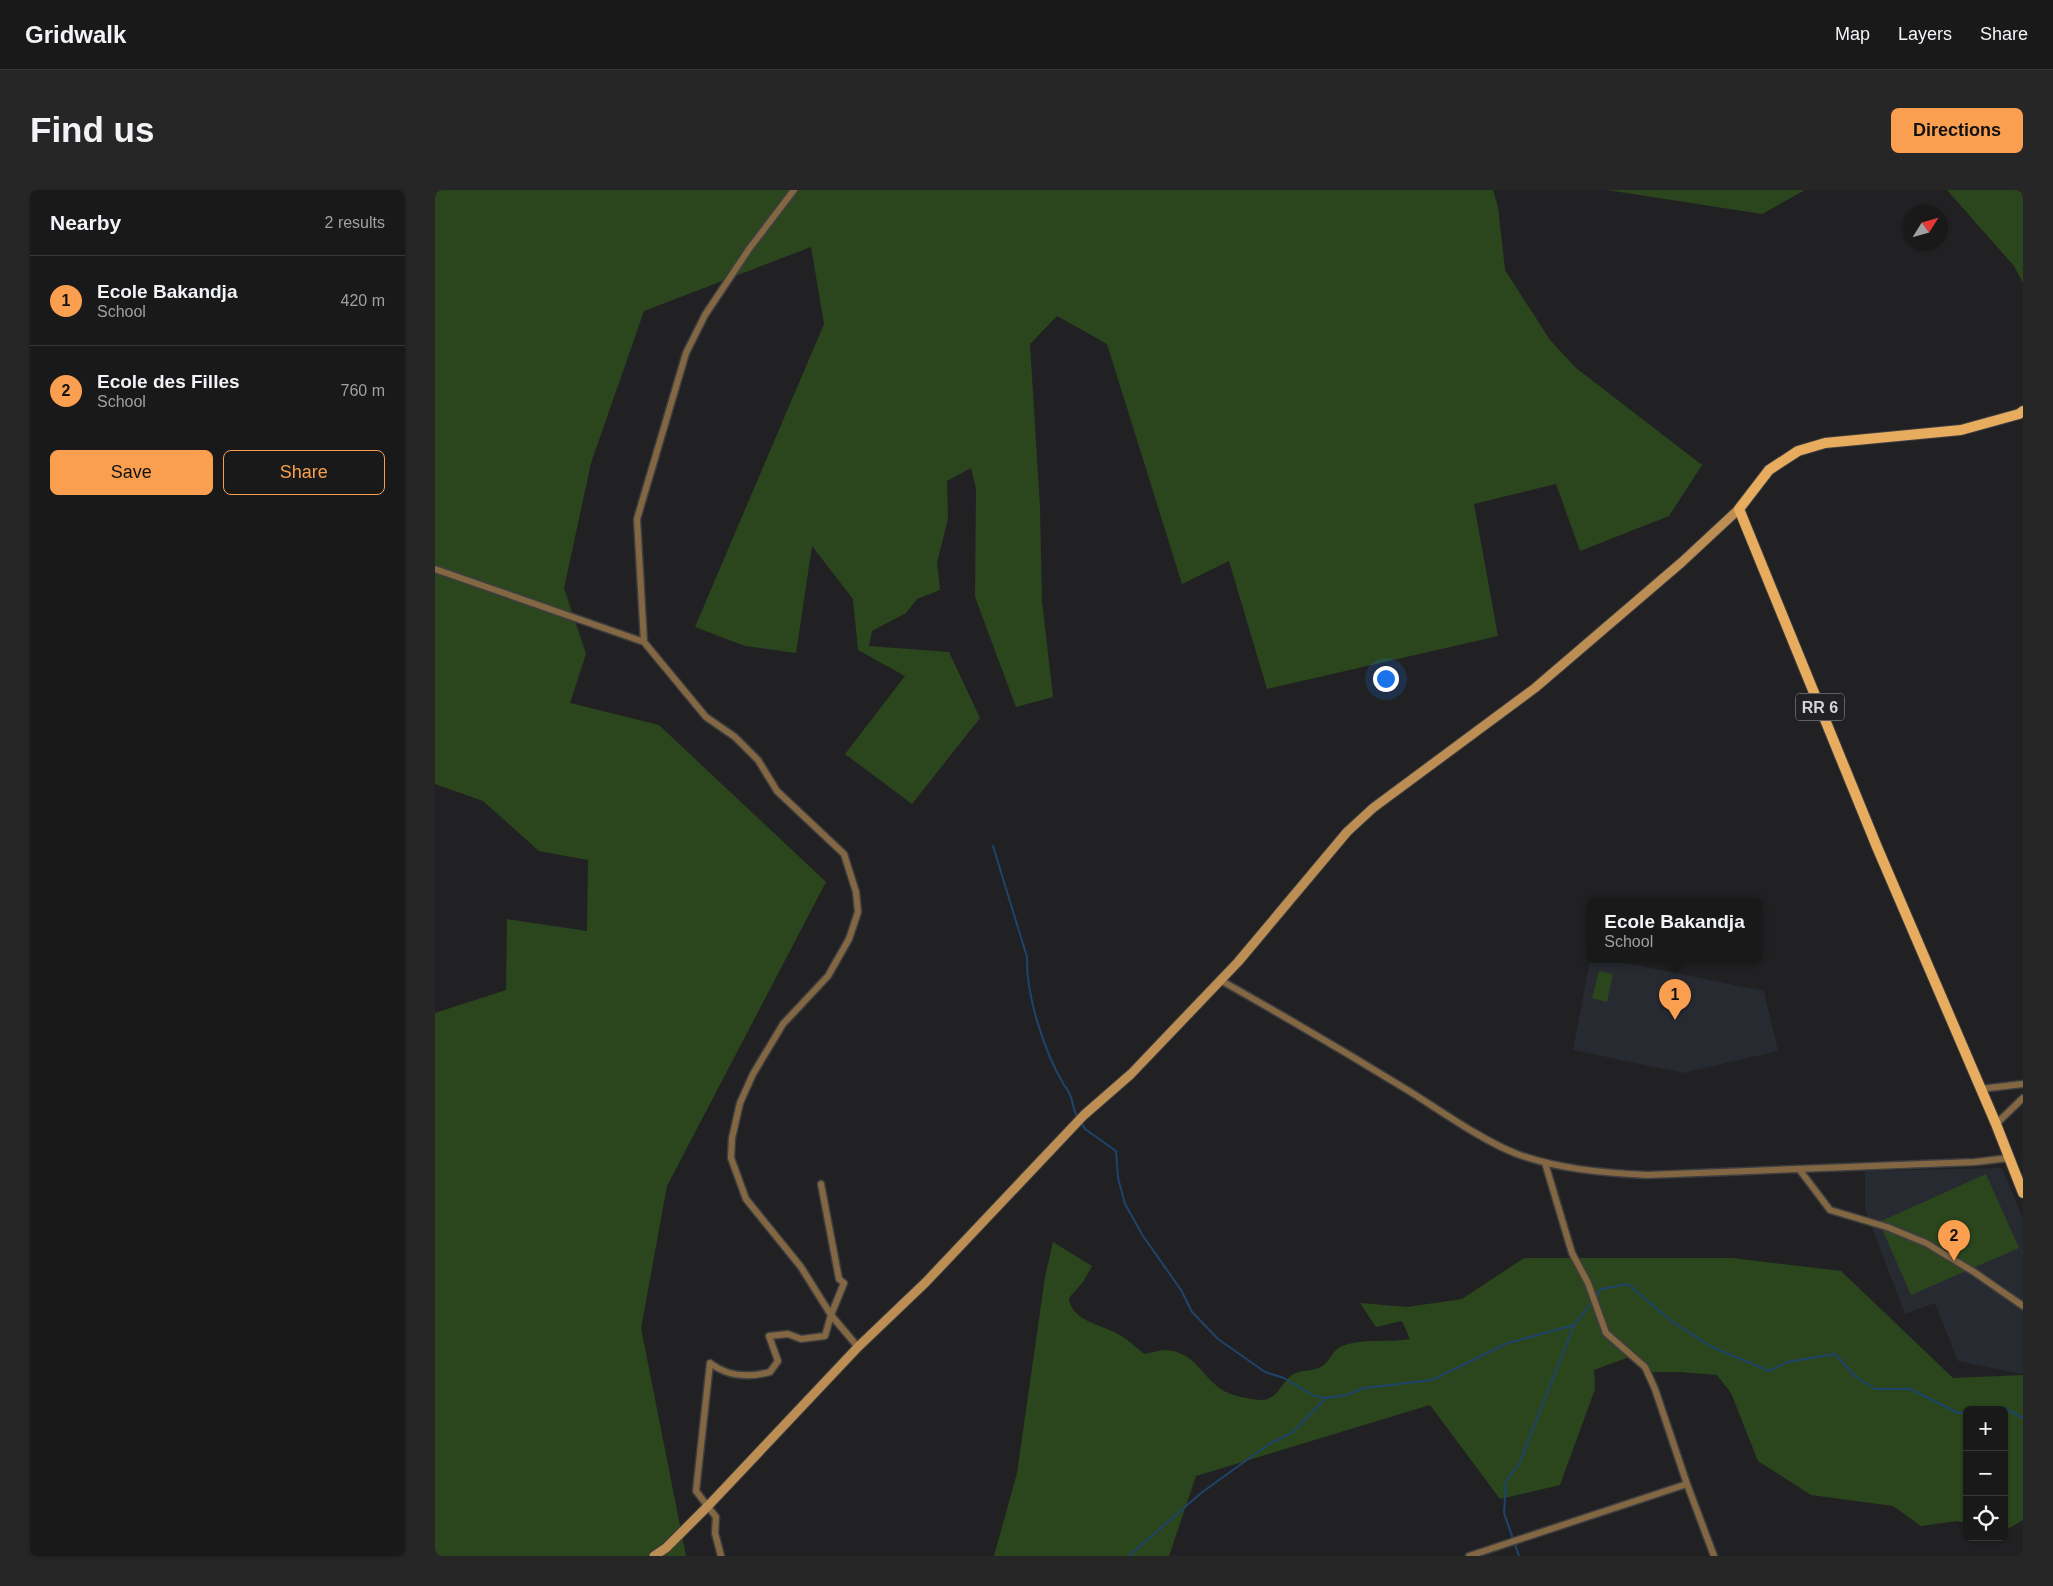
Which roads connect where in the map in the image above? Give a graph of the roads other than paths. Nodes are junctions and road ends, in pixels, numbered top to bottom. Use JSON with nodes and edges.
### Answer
{"nodes":[{"id":1,"x":794,"y":190,"type":"edge"},
{"id":2,"x":2023,"y":411,"type":"edge"},
{"id":3,"x":1739,"y":509,"type":"junction"},
{"id":4,"x":435,"y":569,"type":"edge"},
{"id":5,"x":644,"y":642,"type":"junction"},
{"id":6,"x":1220,"y":980,"type":"junction"},
{"id":7,"x":2023,"y":1084,"type":"edge"},
{"id":8,"x":1980,"y":1089,"type":"junction"},
{"id":9,"x":2023,"y":1098,"type":"edge"},
{"id":10,"x":1996,"y":1124,"type":"junction"},
{"id":11,"x":2009,"y":1158,"type":"junction"},
{"id":12,"x":1545,"y":1163,"type":"junction"},
{"id":13,"x":1799,"y":1169,"type":"junction"},
{"id":14,"x":821,"y":1184,"type":"dead end"},
{"id":15,"x":2023,"y":1192,"type":"edge"},
{"id":16,"x":2023,"y":1306,"type":"edge"},
{"id":17,"x":831,"y":1315,"type":"junction"},
{"id":18,"x":858,"y":1348,"type":"junction"},
{"id":19,"x":1687,"y":1484,"type":"junction"},
{"id":20,"x":708,"y":1506,"type":"junction"},
{"id":21,"x":654,"y":1556,"type":"edge"},
{"id":22,"x":721,"y":1556,"type":"edge"},
{"id":23,"x":1469,"y":1556,"type":"edge"},
{"id":24,"x":1714,"y":1556,"type":"edge"}],
"edges":[{"from":1,"to":5,"type":"street"},
{"from":2,"to":3,"type":"main road"},
{"from":3,"to":6,"type":"main road"},
{"from":3,"to":8,"type":"main road","number":"RR 6"},
{"from":4,"to":5,"type":"street"},
{"from":5,"to":17,"type":"street"},
{"from":6,"to":12,"type":"street"},
{"from":6,"to":18,"type":"main road"},
{"from":7,"to":8,"type":"street"},
{"from":8,"to":10,"type":"main road","number":"RR 6"},
{"from":9,"to":10,"type":"street"},
{"from":10,"to":11,"type":"main road","number":"RR 6"},
{"from":11,"to":13,"type":"street"},
{"from":11,"to":15,"type":"main road","number":"RR 6"},
{"from":12,"to":13,"type":"street"},
{"from":12,"to":19,"type":"street"},
{"from":13,"to":16,"type":"street"},
{"from":14,"to":17,"type":"street"},
{"from":17,"to":18,"type":"street"},
{"from":17,"to":20,"type":"street"},
{"from":18,"to":20,"type":"main road"},
{"from":19,"to":23,"type":"street"},
{"from":19,"to":24,"type":"street"},
{"from":20,"to":21,"type":"main road"},
{"from":20,"to":22,"type":"street"}]}
